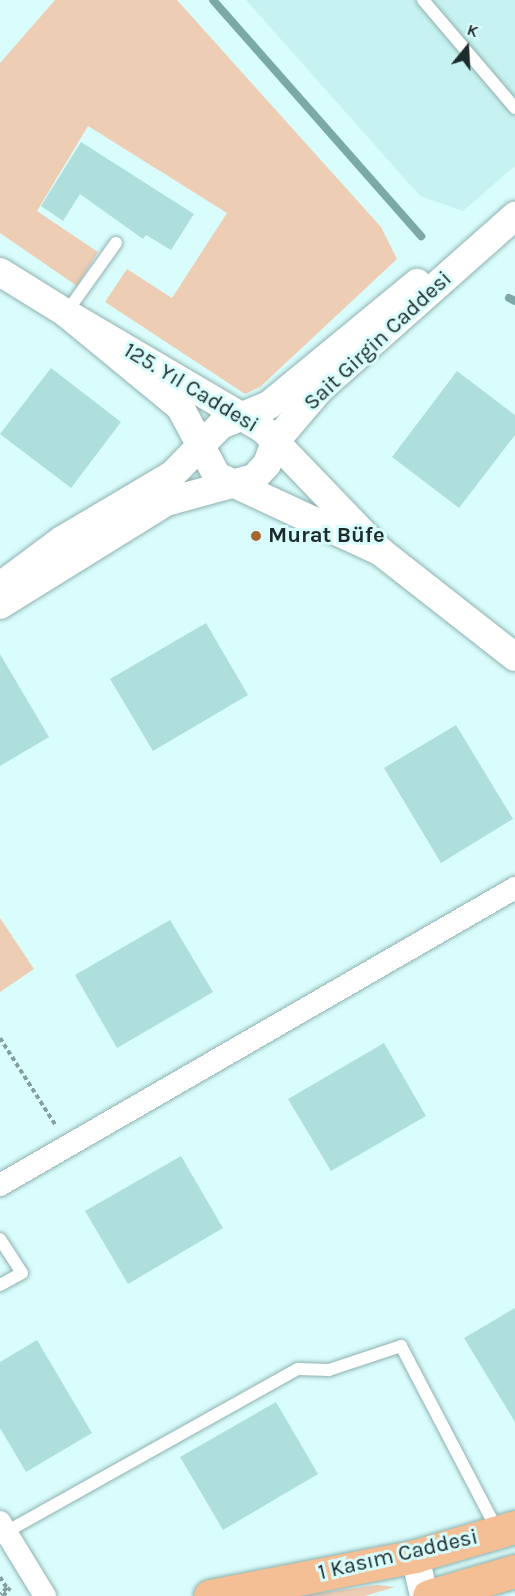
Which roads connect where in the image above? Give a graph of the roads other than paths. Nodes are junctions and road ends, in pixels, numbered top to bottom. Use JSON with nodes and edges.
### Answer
{"nodes":[{"id":1,"x":423,"y":0,"type":"edge"},
{"id":2,"x":515,"y":108,"type":"edge"},
{"id":3,"x":515,"y":214,"type":"edge"},
{"id":4,"x":116,"y":243,"type":"dead end"},
{"id":5,"x":0,"y":272,"type":"edge"},
{"id":6,"x":66,"y":313,"type":"junction"},
{"id":7,"x":238,"y":414,"type":"junction"},
{"id":8,"x":275,"y":442,"type":"junction"},
{"id":9,"x":198,"y":446,"type":"junction"},
{"id":10,"x":232,"y":483,"type":"junction"},
{"id":11,"x":381,"y":552,"type":"junction"},
{"id":12,"x":0,"y":586,"type":"edge"},
{"id":13,"x":0,"y":605,"type":"edge"},
{"id":14,"x":515,"y":657,"type":"edge"},
{"id":15,"x":515,"y":888,"type":"edge"},
{"id":16,"x":0,"y":1185,"type":"edge"},
{"id":17,"x":0,"y":1239,"type":"edge"},
{"id":18,"x":0,"y":1285,"type":"edge"},
{"id":19,"x":3,"y":1527,"type":"edge"},
{"id":20,"x":506,"y":1529,"type":"edge"},
{"id":21,"x":415,"y":1556,"type":"junction"},
{"id":22,"x":515,"y":1571,"type":"edge"},
{"id":23,"x":45,"y":1596,"type":"edge"},
{"id":24,"x":210,"y":1596,"type":"edge"},
{"id":25,"x":424,"y":1596,"type":"edge"},
{"id":26,"x":429,"y":1596,"type":"edge"}],
"edges":[{"from":1,"to":2,"type":"lane"},
{"from":3,"to":7,"type":"street","name":"Sait Girgin Caddesi"},
{"from":3,"to":8,"type":"street","name":"Sait Girgin Caddesi"},
{"from":4,"to":6,"type":"lane"},
{"from":5,"to":6,"type":"street","name":"125. Yıl Caddesi"},
{"from":6,"to":7,"type":"street","name":"125. Yıl Caddesi"},
{"from":6,"to":9,"type":"street","name":"125. Yıl Caddesi"},
{"from":7,"to":8,"type":"street","name":"125. Yıl Caddesi"},
{"from":7,"to":9,"type":"street","name":"Sait Girgin Caddesi"},
{"from":8,"to":10,"type":"street","name":"Sait Girgin Caddesi"},
{"from":8,"to":11,"type":"street","name":"125. Yıl Caddesi"},
{"from":9,"to":10,"type":"street","name":"125. Yıl Caddesi"},
{"from":9,"to":12,"type":"street","name":"Sait Girgin Caddesi"},
{"from":10,"to":11,"type":"street","name":"125. Yıl Caddesi"},
{"from":10,"to":13,"type":"street","name":"Sait Girgin Caddesi"},
{"from":11,"to":14,"type":"street","name":"125. Yıl Caddesi"},
{"from":15,"to":16,"type":"street"},
{"from":17,"to":18,"type":"lane"},
{"from":19,"to":20,"type":"lane"},
{"from":19,"to":23,"type":"street"},
{"from":20,"to":21,"type":"main road","name":"1 Kasım Caddesi"},
{"from":21,"to":24,"type":"main road","name":"1 Kasım Caddesi"},
{"from":21,"to":25,"type":"street"},
{"from":22,"to":26,"type":"main road","name":"1 Kasım Caddesi"}]}
